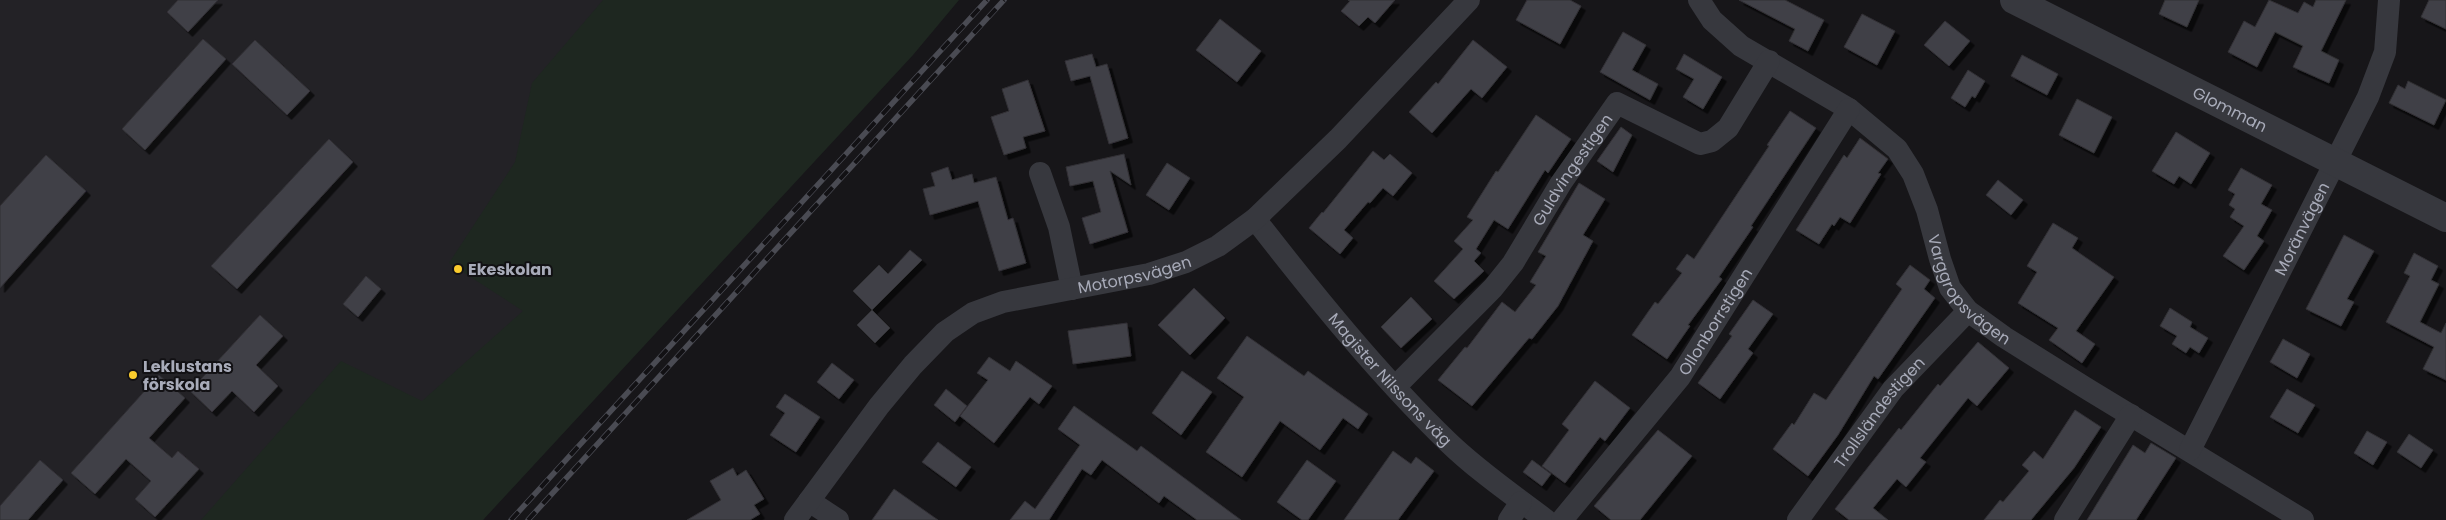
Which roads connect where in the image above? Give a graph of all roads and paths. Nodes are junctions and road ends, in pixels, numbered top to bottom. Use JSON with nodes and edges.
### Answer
{"nodes":[{"id":1,"x":1468,"y":0,"type":"edge"},
{"id":2,"x":1699,"y":0,"type":"edge"},
{"id":3,"x":2014,"y":0,"type":"edge"},
{"id":4,"x":2389,"y":0,"type":"edge"},
{"id":5,"x":1769,"y":62,"type":"junction"},
{"id":6,"x":1849,"y":109,"type":"junction"},
{"id":7,"x":2335,"y":160,"type":"junction"},
{"id":8,"x":1040,"y":173,"type":"dead end"},
{"id":9,"x":2446,"y":218,"type":"edge"},
{"id":10,"x":1255,"y":219,"type":"junction"},
{"id":11,"x":1072,"y":289,"type":"junction"},
{"id":12,"x":1968,"y":311,"type":"junction"},
{"id":13,"x":1395,"y":387,"type":"junction"},
{"id":14,"x":2131,"y":415,"type":"junction"},
{"id":15,"x":2190,"y":450,"type":"junction"},
{"id":16,"x":809,"y":501,"type":"junction"},
{"id":17,"x":1515,"y":511,"type":"edge"},
{"id":18,"x":2292,"y":517,"type":"edge"},
{"id":19,"x":795,"y":520,"type":"edge"},
{"id":20,"x":838,"y":520,"type":"edge"},
{"id":21,"x":1546,"y":520,"type":"edge"},
{"id":22,"x":1562,"y":520,"type":"edge"},
{"id":23,"x":1798,"y":520,"type":"edge"},
{"id":24,"x":2065,"y":520,"type":"edge"}],
"edges":[{"from":1,"to":10,"type":"street","name":"Motorpsvägen"},
{"from":2,"to":5,"type":"street","name":"Varggropsvägen"},
{"from":3,"to":7,"type":"street","name":"Glomman"},
{"from":4,"to":7,"type":"street","name":"Moränvägen"},
{"from":5,"to":6,"type":"street","name":"Varggropsvägen"},
{"from":5,"to":13,"type":"street","name":"Guldvingestigen"},
{"from":6,"to":12,"type":"street","name":"Varggropsvägen"},
{"from":6,"to":22,"type":"street","name":"Ollonborrstigen"},
{"from":7,"to":9,"type":"street","name":"Glomman"},
{"from":7,"to":15,"type":"street","name":"Moränvägen"},
{"from":8,"to":11,"type":"street"},
{"from":10,"to":11,"type":"street","name":"Motorpsvägen"},
{"from":10,"to":13,"type":"street","name":"Magister Nilssons väg"},
{"from":11,"to":16,"type":"street","name":"Motorpsvägen"},
{"from":12,"to":14,"type":"street","name":"Varggropsvägen"},
{"from":12,"to":23,"type":"street","name":"Trollsländestigen"},
{"from":13,"to":17,"type":"street","name":"Magister Nilssons väg"},
{"from":14,"to":15,"type":"street","name":"Varggropsvägen"},
{"from":14,"to":24,"type":"street"},
{"from":15,"to":18,"type":"street","name":"Varggropsvägen"},
{"from":16,"to":19,"type":"street","name":"Motorpsvägen"},
{"from":16,"to":20,"type":"street"},
{"from":17,"to":21,"type":"street","name":"Magister Nilssons väg"}]}
